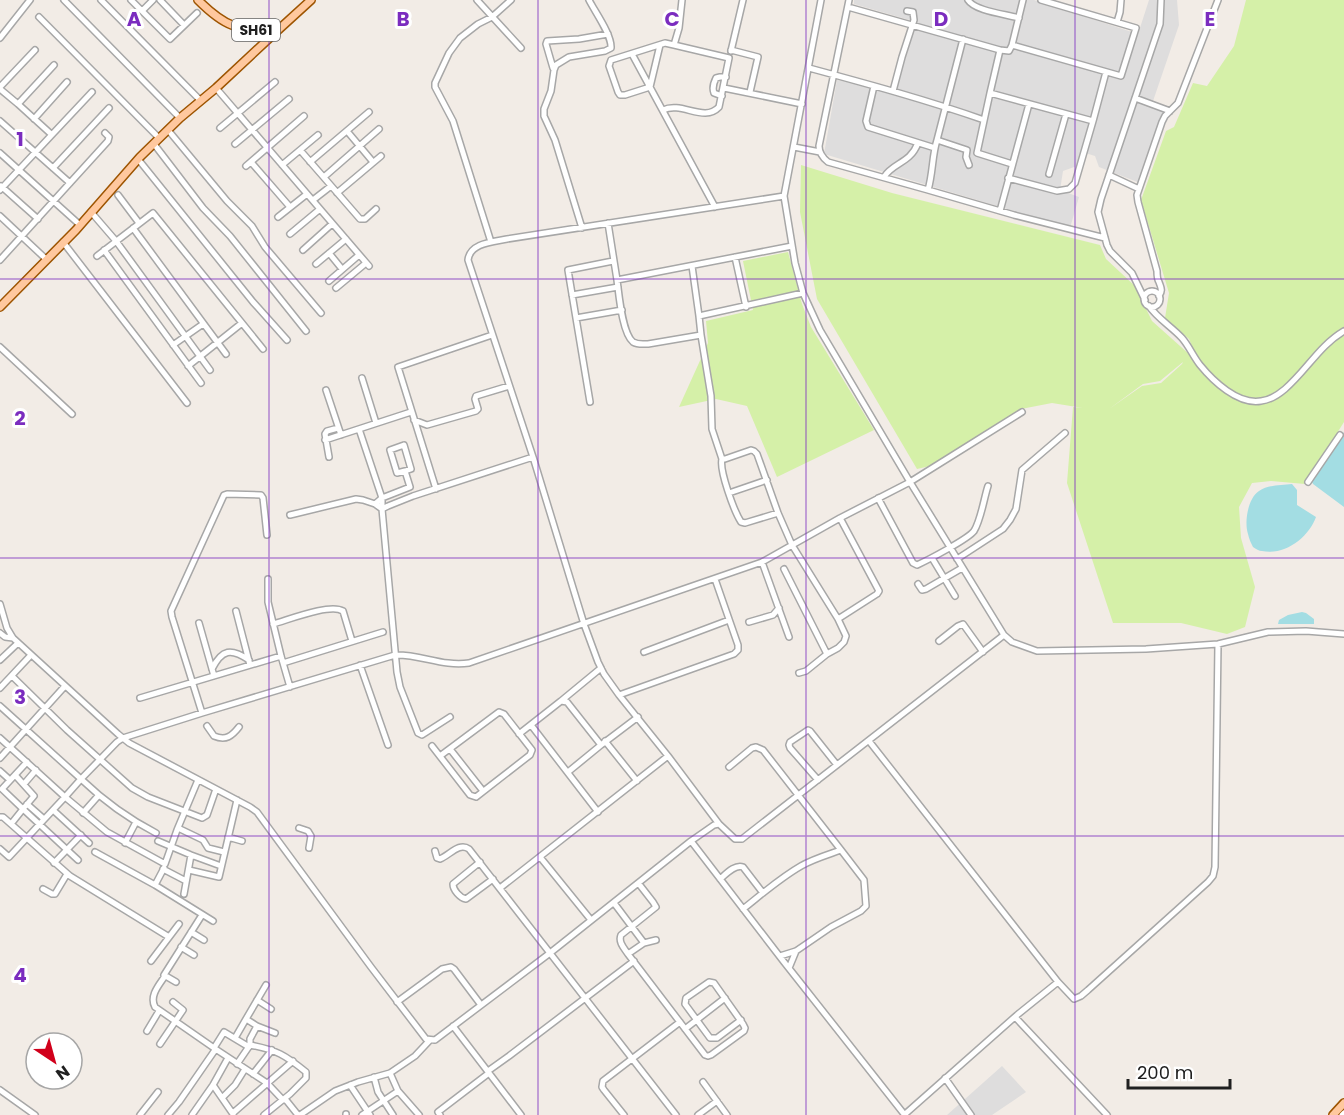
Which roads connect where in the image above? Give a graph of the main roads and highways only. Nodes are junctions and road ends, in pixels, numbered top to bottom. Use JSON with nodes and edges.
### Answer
{"nodes":[{"id":1,"x":198,"y":0,"type":"edge"},
{"id":2,"x":311,"y":0,"type":"edge"},
{"id":3,"x":277,"y":31,"type":"junction"},
{"id":4,"x":0,"y":307,"type":"edge"},
{"id":5,"x":1344,"y":1103,"type":"edge"},
{"id":6,"x":1333,"y":1115,"type":"edge"}],
"edges":[{"from":1,"to":3,"type":"main road","number":"SH61"},
{"from":2,"to":3,"type":"main road","number":"SH61"},
{"from":3,"to":4,"type":"main road"},
{"from":5,"to":6,"type":"main road"}]}
